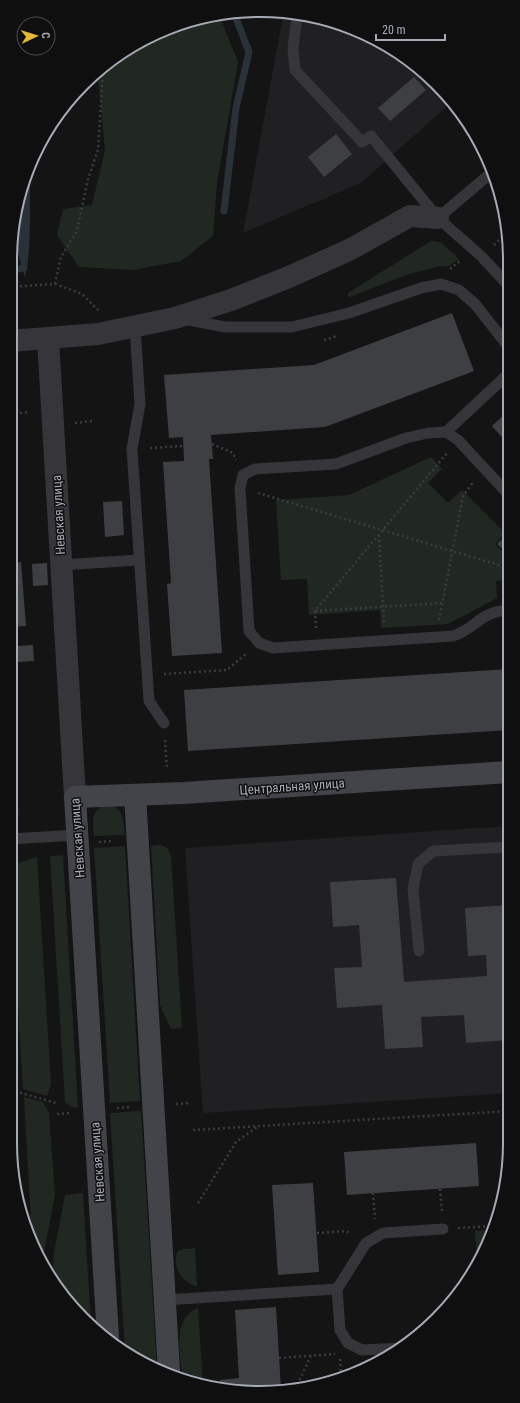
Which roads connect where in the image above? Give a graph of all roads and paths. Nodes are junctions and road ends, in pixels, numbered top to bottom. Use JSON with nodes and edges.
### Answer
{"nodes":[{"id":1,"x":297,"y":20,"type":"edge"},
{"id":2,"x":103,"y":75,"type":"edge"},
{"id":3,"x":488,"y":176,"type":"edge"},
{"id":4,"x":438,"y":218,"type":"junction"},
{"id":5,"x":503,"y":280,"type":"edge"},
{"id":6,"x":55,"y":284,"type":"junction"},
{"id":7,"x":17,"y":287,"type":"edge"},
{"id":8,"x":175,"y":318,"type":"junction"},
{"id":9,"x":135,"y":327,"type":"junction"},
{"id":10,"x":114,"y":331,"type":"junction"},
{"id":11,"x":339,"y":335,"type":"dead end"},
{"id":12,"x":48,"y":339,"type":"junction"},
{"id":13,"x":17,"y":340,"type":"edge"},
{"id":14,"x":324,"y":340,"type":"dead end"},
{"id":15,"x":503,"y":340,"type":"edge"},
{"id":16,"x":503,"y":379,"type":"edge"},
{"id":17,"x":36,"y":412,"type":"dead end"},
{"id":18,"x":17,"y":413,"type":"edge"},
{"id":19,"x":92,"y":421,"type":"dead end"},
{"id":20,"x":72,"y":423,"type":"dead end"},
{"id":21,"x":446,"y":432,"type":"junction"},
{"id":22,"x":458,"y":440,"type":"junction"},
{"id":23,"x":212,"y":444,"type":"dead end"},
{"id":24,"x":183,"y":446,"type":"dead end"},
{"id":25,"x":132,"y":449,"type":"junction"},
{"id":26,"x":484,"y":468,"type":"junction"},
{"id":27,"x":243,"y":475,"type":"junction"},
{"id":28,"x":240,"y":488,"type":"junction"},
{"id":29,"x":503,"y":489,"type":"edge"},
{"id":30,"x":382,"y":530,"type":"junction"},
{"id":31,"x":379,"y":535,"type":"junction"},
{"id":32,"x":452,"y":551,"type":"junction"},
{"id":33,"x":139,"y":560,"type":"junction"},
{"id":34,"x":61,"y":565,"type":"junction"},
{"id":35,"x":503,"y":566,"type":"edge"},
{"id":36,"x":442,"y":603,"type":"junction"},
{"id":37,"x":383,"y":607,"type":"junction"},
{"id":38,"x":503,"y":610,"type":"edge"},
{"id":39,"x":314,"y":611,"type":"junction"},
{"id":40,"x":436,"y":637,"type":"junction"},
{"id":41,"x":385,"y":641,"type":"junction"},
{"id":42,"x":259,"y":643,"type":"junction"},
{"id":43,"x":317,"y":645,"type":"junction"},
{"id":44,"x":162,"y":674,"type":"dead end"},
{"id":45,"x":164,"y":722,"type":"dead end"},
{"id":46,"x":166,"y":754,"type":"dead end"},
{"id":47,"x":167,"y":769,"type":"dead end"},
{"id":48,"x":503,"y":772,"type":"edge"},
{"id":49,"x":135,"y":795,"type":"junction"},
{"id":50,"x":75,"y":797,"type":"junction"},
{"id":51,"x":86,"y":838,"type":"junction"},
{"id":52,"x":17,"y":839,"type":"edge"},
{"id":53,"x":117,"y":841,"type":"dead end"},
{"id":54,"x":503,"y":847,"type":"edge"},
{"id":55,"x":419,"y":951,"type":"dead end"},
{"id":56,"x":17,"y":1092,"type":"edge"},
{"id":57,"x":56,"y":1103,"type":"dead end"},
{"id":58,"x":191,"y":1103,"type":"dead end"},
{"id":59,"x":172,"y":1104,"type":"dead end"},
{"id":60,"x":133,"y":1107,"type":"dead end"},
{"id":61,"x":110,"y":1108,"type":"dead end"},
{"id":62,"x":503,"y":1111,"type":"edge"},
{"id":63,"x":77,"y":1112,"type":"dead end"},
{"id":64,"x":57,"y":1114,"type":"dead end"},
{"id":65,"x":257,"y":1126,"type":"junction"},
{"id":66,"x":193,"y":1130,"type":"dead end"},
{"id":67,"x":440,"y":1189,"type":"dead end"},
{"id":68,"x":373,"y":1193,"type":"dead end"},
{"id":69,"x":198,"y":1203,"type":"dead end"},
{"id":70,"x":488,"y":1226,"type":"edge"},
{"id":71,"x":443,"y":1229,"type":"junction"},
{"id":72,"x":316,"y":1233,"type":"dead end"},
{"id":73,"x":376,"y":1237,"type":"junction"},
{"id":74,"x":366,"y":1243,"type":"junction"},
{"id":75,"x":337,"y":1289,"type":"junction"},
{"id":76,"x":165,"y":1300,"type":"junction"},
{"id":77,"x":108,"y":1332,"type":"edge"},
{"id":78,"x":389,"y":1349,"type":"edge"},
{"id":79,"x":311,"y":1356,"type":"junction"},
{"id":80,"x":279,"y":1358,"type":"dead end"},
{"id":81,"x":170,"y":1369,"type":"edge"},
{"id":82,"x":341,"y":1372,"type":"edge"},
{"id":83,"x":298,"y":1383,"type":"edge"}],
"edges":[{"from":1,"to":4,"type":"lane"},
{"from":2,"to":6,"type":"path"},
{"from":3,"to":4,"type":"lane"},
{"from":4,"to":5,"type":"lane"},
{"from":4,"to":8,"type":"street"},
{"from":6,"to":7,"type":"path"},
{"from":6,"to":10,"type":"path"},
{"from":8,"to":9,"type":"street"},
{"from":8,"to":15,"type":"lane"},
{"from":9,"to":10,"type":"street"},
{"from":9,"to":25,"type":"lane"},
{"from":10,"to":12,"type":"street"},
{"from":11,"to":14,"type":"path"},
{"from":12,"to":13,"type":"street"},
{"from":12,"to":34,"type":"street","name":"Невская улица"},
{"from":16,"to":21,"type":"lane"},
{"from":17,"to":18,"type":"path"},
{"from":19,"to":20,"type":"path"},
{"from":21,"to":22,"type":"lane"},
{"from":21,"to":27,"type":"lane"},
{"from":22,"to":26,"type":"lane"},
{"from":22,"to":30,"type":"path"},
{"from":23,"to":27,"type":"path"},
{"from":24,"to":25,"type":"path"},
{"from":25,"to":33,"type":"lane"},
{"from":26,"to":29,"type":"lane"},
{"from":26,"to":32,"type":"path"},
{"from":27,"to":28,"type":"lane"},
{"from":28,"to":30,"type":"path"},
{"from":28,"to":42,"type":"lane"},
{"from":30,"to":31,"type":"path"},
{"from":30,"to":32,"type":"path"},
{"from":31,"to":37,"type":"path"},
{"from":31,"to":39,"type":"path"},
{"from":32,"to":35,"type":"path"},
{"from":32,"to":36,"type":"path"},
{"from":33,"to":34,"type":"lane"},
{"from":33,"to":45,"type":"lane"},
{"from":34,"to":50,"type":"street","name":"Невская улица"},
{"from":36,"to":37,"type":"path"},
{"from":36,"to":40,"type":"path"},
{"from":37,"to":39,"type":"path"},
{"from":37,"to":41,"type":"path"},
{"from":38,"to":40,"type":"lane"},
{"from":39,"to":43,"type":"path"},
{"from":40,"to":41,"type":"lane"},
{"from":41,"to":43,"type":"lane"},
{"from":42,"to":43,"type":"lane"},
{"from":42,"to":44,"type":"path"},
{"from":46,"to":47,"type":"path"},
{"from":48,"to":49,"type":"street","name":"Центральная улица"},
{"from":49,"to":50,"type":"street","name":"Центральная улица"},
{"from":49,"to":76,"type":"street"},
{"from":50,"to":51,"type":"street","name":"Невская улица"},
{"from":51,"to":52,"type":"lane"},
{"from":51,"to":53,"type":"path"},
{"from":51,"to":77,"type":"street","name":"Невская улица"},
{"from":54,"to":55,"type":"lane"},
{"from":56,"to":57,"type":"path"},
{"from":58,"to":59,"type":"path"},
{"from":60,"to":61,"type":"path"},
{"from":62,"to":65,"type":"path"},
{"from":63,"to":64,"type":"path"},
{"from":65,"to":66,"type":"path"},
{"from":65,"to":69,"type":"path"},
{"from":67,"to":71,"type":"path"},
{"from":68,"to":73,"type":"path"},
{"from":70,"to":71,"type":"path"},
{"from":71,"to":73,"type":"lane"},
{"from":72,"to":74,"type":"path"},
{"from":73,"to":74,"type":"lane"},
{"from":74,"to":75,"type":"lane"},
{"from":75,"to":76,"type":"lane"},
{"from":75,"to":78,"type":"lane"},
{"from":76,"to":81,"type":"street"},
{"from":79,"to":80,"type":"path"},
{"from":79,"to":82,"type":"path"},
{"from":79,"to":83,"type":"path"}]}
